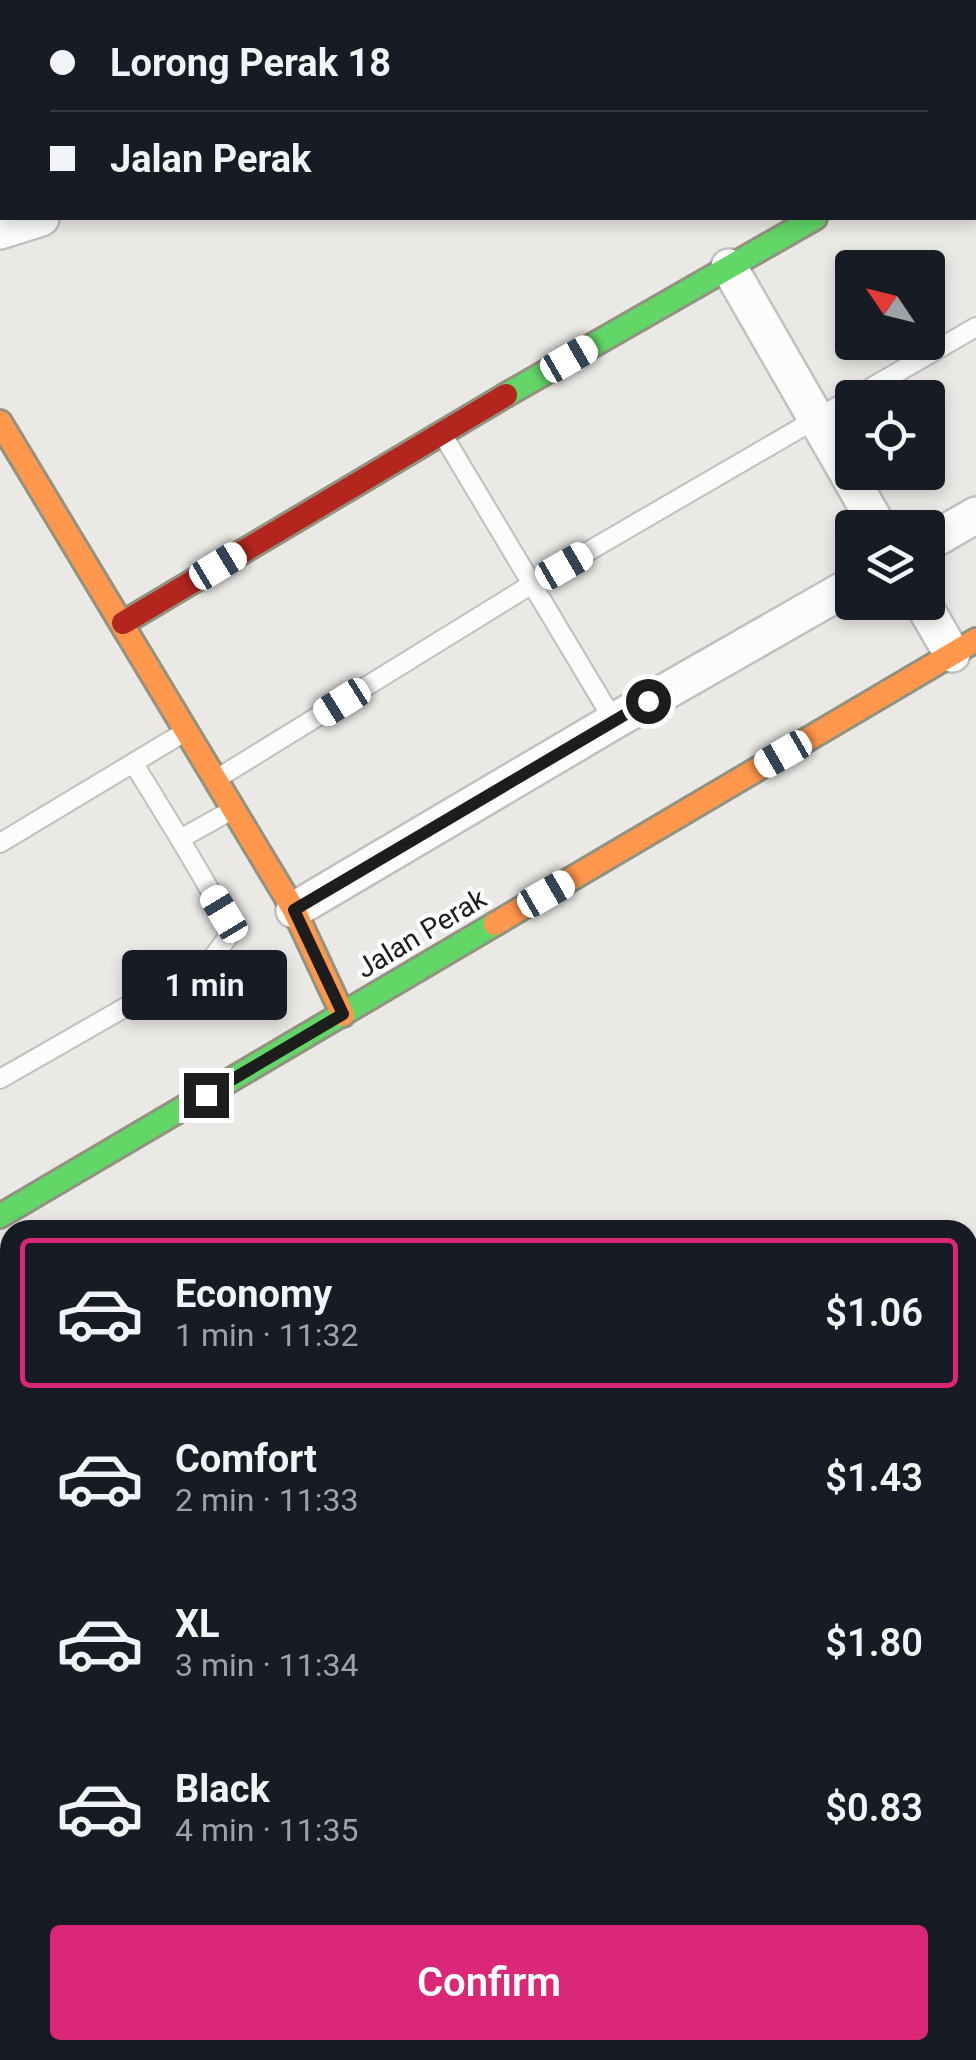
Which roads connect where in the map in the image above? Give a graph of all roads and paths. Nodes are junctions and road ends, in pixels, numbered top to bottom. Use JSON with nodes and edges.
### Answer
{"nodes":[{"id":1,"x":35,"y":220,"type":"edge"},
{"id":2,"x":812,"y":220,"type":"edge"},
{"id":3,"x":0,"y":232,"type":"edge"},
{"id":4,"x":728,"y":268,"type":"junction"},
{"id":5,"x":976,"y":327,"type":"edge"},
{"id":6,"x":884,"y":380,"type":"edge"},
{"id":7,"x":835,"y":408,"type":"edge"},
{"id":8,"x":818,"y":418,"type":"junction"},
{"id":9,"x":0,"y":422,"type":"edge"},
{"id":10,"x":442,"y":432,"type":"junction"},
{"id":11,"x":869,"y":510,"type":"edge"},
{"id":12,"x":976,"y":515,"type":"edge"},
{"id":13,"x":945,"y":532,"type":"edge"},
{"id":14,"x":532,"y":584,"type":"junction"},
{"id":15,"x":835,"y":595,"type":"edge"},
{"id":16,"x":939,"y":620,"type":"edge"},
{"id":17,"x":123,"y":622,"type":"junction"},
{"id":18,"x":964,"y":647,"type":"edge"},
{"id":19,"x":614,"y":720,"type":"junction"},
{"id":20,"x":187,"y":730,"type":"junction"},
{"id":21,"x":134,"y":764,"type":"junction"},
{"id":22,"x":215,"y":780,"type":"junction"},
{"id":23,"x":233,"y":809,"type":"junction"},
{"id":24,"x":180,"y":839,"type":"junction"},
{"id":25,"x":0,"y":843,"type":"edge"},
{"id":26,"x":294,"y":910,"type":"junction"},
{"id":27,"x":343,"y":1014,"type":"junction"},
{"id":28,"x":0,"y":1079,"type":"edge"},
{"id":29,"x":0,"y":1216,"type":"edge"}],
"edges":[{"from":1,"to":3,"type":"street"},
{"from":2,"to":4,"type":"street"},
{"from":4,"to":8,"type":"street"},
{"from":4,"to":10,"type":"street"},
{"from":5,"to":6,"type":"lane"},
{"from":7,"to":8,"type":"lane"},
{"from":8,"to":11,"type":"street"},
{"from":8,"to":14,"type":"lane"},
{"from":9,"to":17,"type":"street"},
{"from":10,"to":14,"type":"lane"},
{"from":10,"to":17,"type":"street"},
{"from":12,"to":13,"type":"street"},
{"from":14,"to":19,"type":"lane"},
{"from":14,"to":22,"type":"lane"},
{"from":15,"to":19,"type":"street"},
{"from":16,"to":18,"type":"street"},
{"from":17,"to":20,"type":"street"},
{"from":18,"to":27,"type":"street","name":"Jalan Perak"},
{"from":19,"to":26,"type":"street"},
{"from":20,"to":21,"type":"lane"},
{"from":20,"to":22,"type":"street"},
{"from":21,"to":24,"type":"lane"},
{"from":21,"to":25,"type":"lane"},
{"from":22,"to":23,"type":"street"},
{"from":23,"to":24,"type":"lane"},
{"from":23,"to":26,"type":"street"},
{"from":24,"to":28,"type":"lane"},
{"from":26,"to":27,"type":"street"},
{"from":27,"to":29,"type":"street","name":"Jalan Perak"}]}
